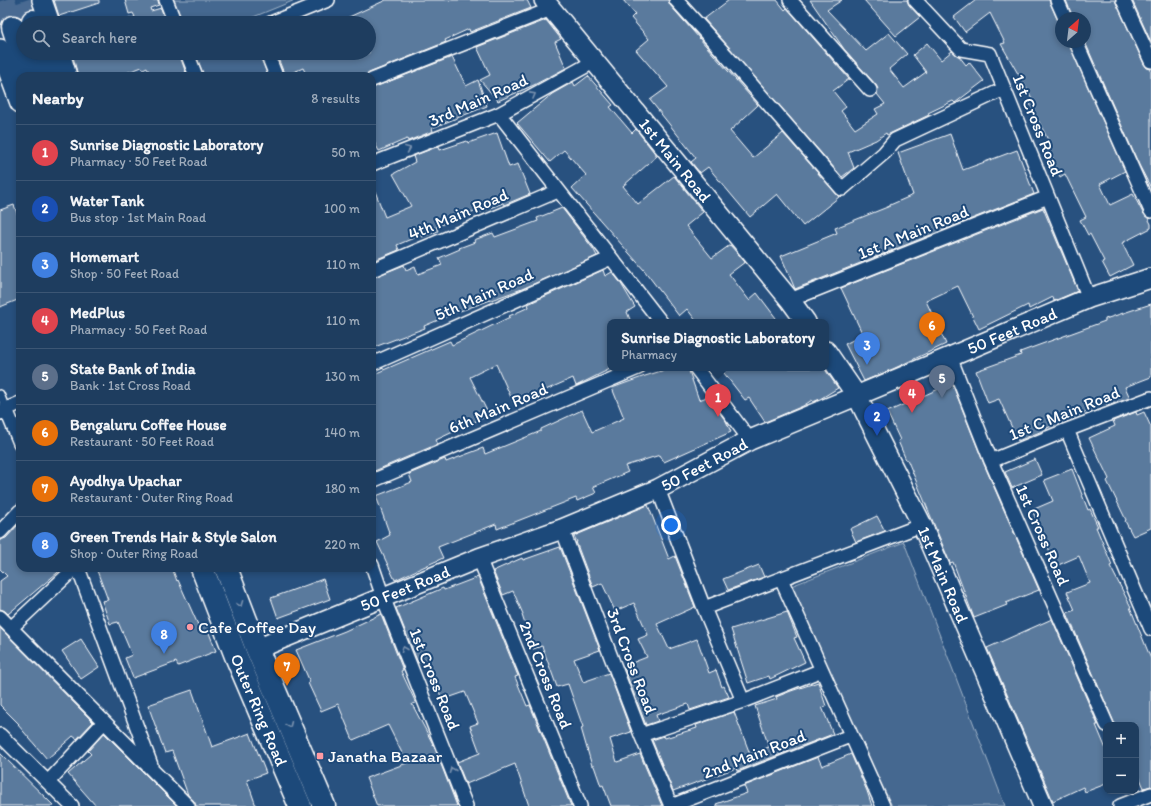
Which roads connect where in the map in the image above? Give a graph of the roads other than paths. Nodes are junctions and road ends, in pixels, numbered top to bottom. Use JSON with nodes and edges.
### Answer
{"nodes":[{"id":1,"x":42,"y":0,"type":"edge"},
{"id":2,"x":166,"y":0,"type":"edge"},
{"id":3,"x":328,"y":0,"type":"edge"},
{"id":4,"x":676,"y":0,"type":"edge"},
{"id":5,"x":790,"y":0,"type":"edge"},
{"id":6,"x":915,"y":0,"type":"edge"},
{"id":7,"x":1057,"y":0,"type":"edge"},
{"id":8,"x":1123,"y":0,"type":"edge"},
{"id":9,"x":548,"y":4,"type":"edge"},
{"id":10,"x":1062,"y":12,"type":"edge"},
{"id":11,"x":35,"y":16,"type":"edge"},
{"id":12,"x":172,"y":16,"type":"edge"},
{"id":13,"x":288,"y":16,"type":"edge"},
{"id":14,"x":1079,"y":48,"type":"edge"},
{"id":15,"x":0,"y":49,"type":"edge"},
{"id":16,"x":30,"y":60,"type":"edge"},
{"id":17,"x":46,"y":60,"type":"edge"},
{"id":18,"x":62,"y":60,"type":"edge"},
{"id":19,"x":190,"y":60,"type":"edge"},
{"id":20,"x":270,"y":60,"type":"edge"},
{"id":21,"x":595,"y":61,"type":"junction"},
{"id":22,"x":1151,"y":61,"type":"edge"},
{"id":23,"x":29,"y":72,"type":"edge"},
{"id":24,"x":50,"y":72,"type":"edge"},
{"id":25,"x":66,"y":72,"type":"edge"},
{"id":26,"x":194,"y":72,"type":"edge"},
{"id":27,"x":274,"y":72,"type":"edge"},
{"id":28,"x":376,"y":78,"type":"edge"},
{"id":29,"x":1004,"y":89,"type":"junction"},
{"id":30,"x":870,"y":90,"type":"dead end"},
{"id":31,"x":16,"y":92,"type":"edge"},
{"id":32,"x":499,"y":114,"type":"junction"},
{"id":33,"x":376,"y":162,"type":"edge"},
{"id":34,"x":558,"y":191,"type":"junction"},
{"id":35,"x":1148,"y":196,"type":"edge"},
{"id":36,"x":1048,"y":197,"type":"junction"},
{"id":37,"x":1151,"y":212,"type":"edge"},
{"id":38,"x":611,"y":258,"type":"junction"},
{"id":39,"x":376,"y":268,"type":"edge"},
{"id":40,"x":1151,"y":278,"type":"edge"},
{"id":41,"x":1089,"y":298,"type":"junction"},
{"id":42,"x":790,"y":300,"type":"junction"},
{"id":43,"x":659,"y":319,"type":"edge"},
{"id":44,"x":804,"y":319,"type":"edge"},
{"id":45,"x":829,"y":355,"type":"edge"},
{"id":46,"x":950,"y":358,"type":"junction"},
{"id":47,"x":376,"y":362,"type":"edge"},
{"id":48,"x":631,"y":371,"type":"edge"},
{"id":49,"x":698,"y":371,"type":"edge"},
{"id":50,"x":0,"y":394,"type":"edge"},
{"id":51,"x":857,"y":396,"type":"junction"},
{"id":52,"x":1150,"y":400,"type":"edge"},
{"id":53,"x":16,"y":405,"type":"edge"},
{"id":54,"x":3,"y":411,"type":"edge"},
{"id":55,"x":1067,"y":430,"type":"junction"},
{"id":56,"x":16,"y":435,"type":"edge"},
{"id":57,"x":750,"y":440,"type":"junction"},
{"id":58,"x":991,"y":462,"type":"junction"},
{"id":59,"x":376,"y":479,"type":"edge"},
{"id":60,"x":658,"y":489,"type":"junction"},
{"id":61,"x":16,"y":514,"type":"edge"},
{"id":62,"x":922,"y":525,"type":"junction"},
{"id":63,"x":562,"y":529,"type":"junction"},
{"id":64,"x":0,"y":532,"type":"edge"},
{"id":65,"x":479,"y":558,"type":"junction"},
{"id":66,"x":73,"y":572,"type":"edge"},
{"id":67,"x":78,"y":572,"type":"edge"},
{"id":68,"x":204,"y":572,"type":"edge"},
{"id":69,"x":228,"y":572,"type":"edge"},
{"id":70,"x":374,"y":572,"type":"edge"},
{"id":71,"x":781,"y":579,"type":"junction"},
{"id":72,"x":383,"y":597,"type":"junction"},
{"id":73,"x":704,"y":608,"type":"junction"},
{"id":74,"x":0,"y":617,"type":"edge"},
{"id":75,"x":11,"y":628,"type":"junction"},
{"id":76,"x":1151,"y":629,"type":"edge"},
{"id":77,"x":256,"y":648,"type":"junction"},
{"id":78,"x":822,"y":670,"type":"junction"},
{"id":79,"x":743,"y":702,"type":"junction"},
{"id":80,"x":104,"y":722,"type":"junction"},
{"id":81,"x":1106,"y":722,"type":"edge"},
{"id":82,"x":0,"y":735,"type":"edge"},
{"id":83,"x":641,"y":735,"type":"junction"},
{"id":84,"x":850,"y":736,"type":"junction"},
{"id":85,"x":152,"y":770,"type":"junction"},
{"id":86,"x":48,"y":782,"type":"junction"},
{"id":87,"x":1142,"y":797,"type":"edge"},
{"id":88,"x":72,"y":806,"type":"edge"},
{"id":89,"x":188,"y":806,"type":"edge"},
{"id":90,"x":300,"y":806,"type":"edge"},
{"id":91,"x":324,"y":806,"type":"edge"},
{"id":92,"x":466,"y":806,"type":"edge"},
{"id":93,"x":580,"y":806,"type":"edge"},
{"id":94,"x":671,"y":806,"type":"edge"},
{"id":95,"x":883,"y":806,"type":"edge"},
{"id":96,"x":1043,"y":806,"type":"edge"},
{"id":97,"x":1120,"y":806,"type":"edge"}],
"edges":[{"from":1,"to":11,"type":"street"},
{"from":2,"to":12,"type":"street"},
{"from":3,"to":13,"type":"street"},
{"from":4,"to":29,"type":"street"},
{"from":5,"to":30,"type":"street"},
{"from":6,"to":29,"type":"street","name":"1st Cross Road"},
{"from":7,"to":10,"type":"street"},
{"from":8,"to":22,"type":"street"},
{"from":9,"to":21,"type":"street","name":"1st Main Road"},
{"from":9,"to":28,"type":"street"},
{"from":14,"to":35,"type":"street"},
{"from":15,"to":31,"type":"street"},
{"from":16,"to":23,"type":"highway"},
{"from":17,"to":24,"type":"highway"},
{"from":18,"to":25,"type":"street"},
{"from":19,"to":26,"type":"street"},
{"from":20,"to":27,"type":"street"},
{"from":32,"to":21,"type":"street","name":"3rd Main Road","one_way":true},
{"from":21,"to":42,"type":"street","name":"1st Main Road"},
{"from":29,"to":36,"type":"street","name":"1st Cross Road"},
{"from":33,"to":32,"type":"street","name":"3rd Main Road","one_way":true},
{"from":32,"to":34,"type":"street"},
{"from":34,"to":38,"type":"street"},
{"from":34,"to":39,"type":"street","name":"4th Main Road"},
{"from":35,"to":37,"type":"street"},
{"from":36,"to":41,"type":"street","name":"1st Cross Road"},
{"from":36,"to":42,"type":"street","name":"1st A Main Road"},
{"from":38,"to":43,"type":"street"},
{"from":38,"to":47,"type":"street","name":"5th Main Road"},
{"from":40,"to":41,"type":"street","name":"50 Feet Road"},
{"from":41,"to":46,"type":"street","name":"50 Feet Road"},
{"from":42,"to":44,"type":"street","name":"1st Main Road"},
{"from":45,"to":51,"type":"street","name":"1st Main Road"},
{"from":46,"to":51,"type":"street","name":"50 Feet Road"},
{"from":46,"to":58,"type":"street","name":"1st Cross Road"},
{"from":48,"to":59,"type":"street","name":"6th Main Road"},
{"from":49,"to":57,"type":"street"},
{"from":50,"to":54,"type":"lane"},
{"from":51,"to":57,"type":"street","name":"50 Feet Road"},
{"from":51,"to":62,"type":"street","name":"1st Main Road"},
{"from":52,"to":55,"type":"street","name":"1st C Main Road"},
{"from":53,"to":54,"type":"street"},
{"from":54,"to":56,"type":"street"},
{"from":55,"to":58,"type":"street","name":"1st C Main Road"},
{"from":55,"to":76,"type":"street"},
{"from":57,"to":60,"type":"street","name":"50 Feet Road"},
{"from":58,"to":81,"type":"street","name":"1st Cross Road"},
{"from":60,"to":63,"type":"street","name":"50 Feet Road"},
{"from":60,"to":73,"type":"street"},
{"from":61,"to":64,"type":"street"},
{"from":62,"to":71,"type":"street"},
{"from":62,"to":96,"type":"street","name":"1st Main Road"},
{"from":63,"to":65,"type":"street","name":"50 Feet Road"},
{"from":63,"to":83,"type":"street","name":"3rd Cross Road"},
{"from":65,"to":72,"type":"street","name":"50 Feet Road"},
{"from":65,"to":93,"type":"street","name":"2nd Cross Road"},
{"from":66,"to":75,"type":"street"},
{"from":67,"to":85,"type":"street"},
{"from":68,"to":90,"type":"highway","name":"Outer Ring Road"},
{"from":69,"to":77,"type":"highway","name":"Outer Ring Road","one_way":true},
{"from":70,"to":72,"type":"street","name":"1st Cross Road"},
{"from":71,"to":73,"type":"street"},
{"from":71,"to":78,"type":"street"},
{"from":72,"to":77,"type":"street","name":"50 Feet Road"},
{"from":92,"to":72,"type":"street","name":"1st Cross Road","one_way":true},
{"from":73,"to":79,"type":"street"},
{"from":74,"to":75,"type":"street"},
{"from":75,"to":80,"type":"street"},
{"from":77,"to":91,"type":"highway","name":"Outer Ring Road","one_way":true},
{"from":78,"to":79,"type":"street"},
{"from":78,"to":84,"type":"street"},
{"from":79,"to":83,"type":"street"},
{"from":80,"to":85,"type":"street"},
{"from":80,"to":86,"type":"street"},
{"from":82,"to":86,"type":"street"},
{"from":83,"to":94,"type":"street","name":"3rd Cross Road"},
{"from":84,"to":94,"type":"street","name":"2nd Main Road"},
{"from":84,"to":95,"type":"street"},
{"from":85,"to":89,"type":"street"},
{"from":86,"to":88,"type":"street"},
{"from":87,"to":97,"type":"street"}]}
